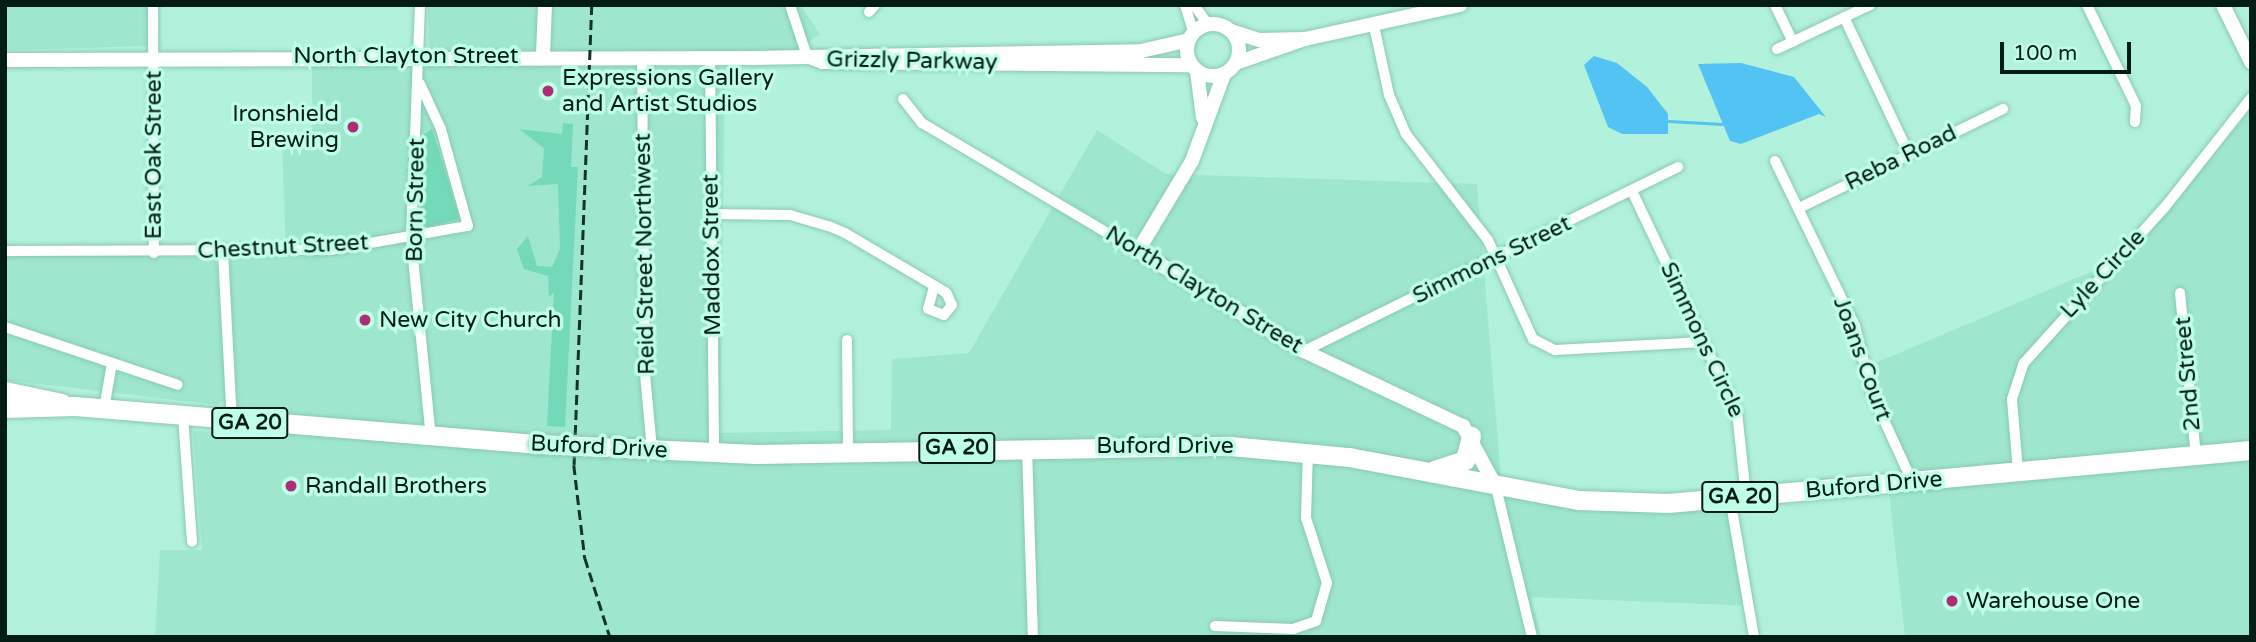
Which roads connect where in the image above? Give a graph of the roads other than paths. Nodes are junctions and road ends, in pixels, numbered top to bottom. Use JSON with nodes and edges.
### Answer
{"nodes":[{"id":1,"x":153,"y":5,"type":"edge"},
{"id":2,"x":420,"y":5,"type":"edge"},
{"id":3,"x":545,"y":5,"type":"edge"},
{"id":4,"x":790,"y":5,"type":"edge"},
{"id":5,"x":1185,"y":5,"type":"edge"},
{"id":6,"x":1194,"y":5,"type":"edge"},
{"id":7,"x":1460,"y":5,"type":"edge"},
{"id":8,"x":1775,"y":5,"type":"edge"},
{"id":9,"x":1870,"y":5,"type":"edge"},
{"id":10,"x":2087,"y":5,"type":"edge"},
{"id":11,"x":2223,"y":5,"type":"edge"},
{"id":12,"x":1844,"y":18,"type":"junction"},
{"id":13,"x":1208,"y":24,"type":"junction"},
{"id":14,"x":1374,"y":26,"type":"junction"},
{"id":15,"x":1231,"y":31,"type":"junction"},
{"id":16,"x":1191,"y":36,"type":"junction"},
{"id":17,"x":1305,"y":39,"type":"junction"},
{"id":18,"x":1793,"y":42,"type":"junction"},
{"id":19,"x":1777,"y":49,"type":"dead end"},
{"id":20,"x":422,"y":55,"type":"junction"},
{"id":21,"x":543,"y":55,"type":"junction"},
{"id":22,"x":807,"y":57,"type":"junction"},
{"id":23,"x":153,"y":58,"type":"junction"},
{"id":24,"x":642,"y":58,"type":"junction"},
{"id":25,"x":710,"y":58,"type":"junction"},
{"id":26,"x":5,"y":60,"type":"edge"},
{"id":27,"x":2251,"y":62,"type":"edge"},
{"id":28,"x":1236,"y":63,"type":"junction"},
{"id":29,"x":1194,"y":68,"type":"junction"},
{"id":30,"x":1224,"y":74,"type":"junction"},
{"id":31,"x":421,"y":84,"type":"junction"},
{"id":32,"x":2251,"y":98,"type":"edge"},
{"id":33,"x":903,"y":99,"type":"dead end"},
{"id":34,"x":2003,"y":109,"type":"dead end"},
{"id":35,"x":2135,"y":122,"type":"dead end"},
{"id":36,"x":1203,"y":126,"type":"junction"},
{"id":37,"x":1909,"y":154,"type":"junction"},
{"id":38,"x":1776,"y":161,"type":"dead end"},
{"id":39,"x":1678,"y":167,"type":"dead end"},
{"id":40,"x":1632,"y":191,"type":"junction"},
{"id":41,"x":1799,"y":208,"type":"junction"},
{"id":42,"x":712,"y":214,"type":"junction"},
{"id":43,"x":411,"y":238,"type":"junction"},
{"id":44,"x":5,"y":251,"type":"edge"},
{"id":45,"x":1138,"y":251,"type":"junction"},
{"id":46,"x":223,"y":252,"type":"junction"},
{"id":47,"x":154,"y":253,"type":"junction"},
{"id":48,"x":1495,"y":257,"type":"junction"},
{"id":49,"x":934,"y":286,"type":"dead end"},
{"id":50,"x":2180,"y":293,"type":"dead end"},
{"id":51,"x":5,"y":327,"type":"edge"},
{"id":52,"x":847,"y":340,"type":"dead end"},
{"id":53,"x":1704,"y":342,"type":"junction"},
{"id":54,"x":1304,"y":351,"type":"junction"},
{"id":55,"x":112,"y":363,"type":"junction"},
{"id":56,"x":178,"y":385,"type":"dead end"},
{"id":57,"x":6,"y":395,"type":"edge"},
{"id":58,"x":104,"y":409,"type":"junction"},
{"id":59,"x":183,"y":416,"type":"junction"},
{"id":60,"x":232,"y":421,"type":"junction"},
{"id":61,"x":1471,"y":436,"type":"junction"},
{"id":62,"x":431,"y":437,"type":"junction"},
{"id":63,"x":1027,"y":447,"type":"junction"},
{"id":64,"x":652,"y":450,"type":"junction"},
{"id":65,"x":2251,"y":450,"type":"edge"},
{"id":66,"x":848,"y":452,"type":"junction"},
{"id":67,"x":1308,"y":452,"type":"junction"},
{"id":68,"x":714,"y":453,"type":"junction"},
{"id":69,"x":2196,"y":455,"type":"junction"},
{"id":70,"x":1424,"y":471,"type":"junction"},
{"id":71,"x":2018,"y":471,"type":"junction"},
{"id":72,"x":1912,"y":481,"type":"junction"},
{"id":73,"x":1494,"y":483,"type":"junction"},
{"id":74,"x":1738,"y":497,"type":"junction"},
{"id":75,"x":192,"y":542,"type":"dead end"},
{"id":76,"x":1215,"y":626,"type":"dead end"},
{"id":77,"x":1033,"y":637,"type":"edge"},
{"id":78,"x":1532,"y":637,"type":"edge"},
{"id":79,"x":1754,"y":637,"type":"edge"}],
"edges":[{"from":1,"to":23,"type":"street","name":"East Oak Street"},
{"from":2,"to":20,"type":"street","name":"Born Street"},
{"from":3,"to":21,"type":"street"},
{"from":4,"to":22,"type":"street"},
{"from":5,"to":16,"type":"street"},
{"from":6,"to":13,"type":"street"},
{"from":7,"to":14,"type":"street"},
{"from":8,"to":18,"type":"street"},
{"from":9,"to":12,"type":"street"},
{"from":10,"to":35,"type":"street"},
{"from":11,"to":27,"type":"street"},
{"from":12,"to":18,"type":"street"},
{"from":12,"to":37,"type":"street"},
{"from":13,"to":15,"type":"street"},
{"from":13,"to":16,"type":"street"},
{"from":14,"to":17,"type":"street"},
{"from":14,"to":48,"type":"street"},
{"from":15,"to":17,"type":"street"},
{"from":15,"to":28,"type":"street"},
{"from":16,"to":22,"type":"street","name":"Grizzly Parkway"},
{"from":16,"to":29,"type":"street"},
{"from":17,"to":28,"type":"street"},
{"from":18,"to":19,"type":"street"},
{"from":20,"to":21,"type":"street","name":"North Clayton Street"},
{"from":20,"to":23,"type":"street","name":"North Clayton Street"},
{"from":20,"to":31,"type":"street","name":"Born Street"},
{"from":21,"to":24,"type":"street","name":"North Clayton Street"},
{"from":22,"to":25,"type":"street","name":"North Clayton Street"},
{"from":22,"to":29,"type":"street","name":"Grizzly Parkway"},
{"from":23,"to":26,"type":"street","name":"North Clayton Street"},
{"from":23,"to":47,"type":"street","name":"East Oak Street"},
{"from":24,"to":25,"type":"street","name":"North Clayton Street"},
{"from":24,"to":64,"type":"street","name":"Reid Street Northwest"},
{"from":25,"to":42,"type":"street","name":"Maddox Street"},
{"from":28,"to":30,"type":"street"},
{"from":29,"to":30,"type":"street"},
{"from":29,"to":36,"type":"street"},
{"from":30,"to":36,"type":"street"},
{"from":31,"to":43,"type":"street","name":"Born Street"},
{"from":31,"to":43,"type":"street","name":"Chestnut Street"},
{"from":32,"to":71,"type":"street","name":"Lyle Circle"},
{"from":33,"to":45,"type":"street","name":"North Clayton Street"},
{"from":34,"to":37,"type":"street","name":"Reba Road"},
{"from":36,"to":45,"type":"street"},
{"from":37,"to":41,"type":"street","name":"Reba Road"},
{"from":38,"to":41,"type":"street","name":"Joans Court"},
{"from":39,"to":40,"type":"street","name":"Simmons Street"},
{"from":40,"to":48,"type":"street","name":"Simmons Street"},
{"from":40,"to":53,"type":"street","name":"Simmons Circle"},
{"from":41,"to":72,"type":"street","name":"Joans Court"},
{"from":42,"to":49,"type":"street"},
{"from":42,"to":68,"type":"street","name":"Maddox Street"},
{"from":43,"to":46,"type":"street","name":"Chestnut Street"},
{"from":43,"to":62,"type":"street","name":"Born Street"},
{"from":44,"to":47,"type":"street","name":"Chestnut Street"},
{"from":45,"to":54,"type":"street","name":"North Clayton Street"},
{"from":46,"to":47,"type":"street","name":"Chestnut Street"},
{"from":46,"to":60,"type":"street"},
{"from":48,"to":53,"type":"street"},
{"from":48,"to":54,"type":"street","name":"Simmons Street"},
{"from":50,"to":69,"type":"street","name":"2nd Street"},
{"from":51,"to":55,"type":"street"},
{"from":52,"to":66,"type":"street"},
{"from":53,"to":74,"type":"street","name":"Simmons Circle"},
{"from":54,"to":61,"type":"street","name":"North Clayton Street"},
{"from":55,"to":56,"type":"street"},
{"from":55,"to":58,"type":"street"},
{"from":57,"to":58,"type":"highway","name":"Buford Drive","number":"GA 20"},
{"from":58,"to":59,"type":"highway","name":"Buford Drive","number":"GA 20"},
{"from":59,"to":60,"type":"highway","name":"Buford Drive","number":"GA 20"},
{"from":59,"to":75,"type":"street"},
{"from":60,"to":62,"type":"highway","name":"Buford Drive","number":"GA 20"},
{"from":61,"to":70,"type":"highway"},
{"from":61,"to":73,"type":"street","name":"North Clayton Street"},
{"from":62,"to":64,"type":"highway","name":"Buford Drive","number":"GA 20","bridge":true},
{"from":63,"to":66,"type":"highway","name":"Buford Drive","number":"GA 20"},
{"from":63,"to":67,"type":"highway","name":"Buford Drive","number":"GA 20"},
{"from":63,"to":77,"type":"street"},
{"from":64,"to":68,"type":"highway","name":"Buford Drive","number":"GA 20"},
{"from":65,"to":69,"type":"highway","name":"Buford Drive","number":"GA 20"},
{"from":66,"to":68,"type":"highway","name":"Buford Drive","number":"GA 20"},
{"from":67,"to":70,"type":"highway","name":"Buford Drive","number":"GA 20"},
{"from":67,"to":76,"type":"street"},
{"from":69,"to":71,"type":"highway","name":"Buford Drive","number":"GA 20"},
{"from":70,"to":73,"type":"highway","name":"Buford Drive","number":"GA 20"},
{"from":71,"to":72,"type":"highway","name":"Buford Drive","number":"GA 20"},
{"from":72,"to":74,"type":"highway","name":"Buford Drive","number":"GA 20"},
{"from":73,"to":74,"type":"highway","name":"Buford Drive","number":"GA 20"},
{"from":73,"to":78,"type":"street"},
{"from":74,"to":79,"type":"street","name":"Simmons Circle"}]}
